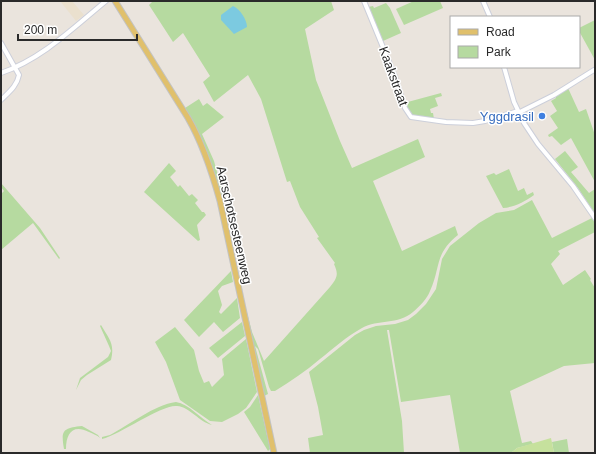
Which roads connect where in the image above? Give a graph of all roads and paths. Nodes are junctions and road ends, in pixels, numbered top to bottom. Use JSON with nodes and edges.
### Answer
{"nodes":[{"id":1,"x":106,"y":1,"type":"edge"},
{"id":2,"x":114,"y":1,"type":"edge"},
{"id":3,"x":364,"y":1,"type":"edge"},
{"id":4,"x":483,"y":1,"type":"edge"},
{"id":5,"x":490,"y":16,"type":"edge"},
{"id":6,"x":1,"y":43,"type":"edge"},
{"id":7,"x":15,"y":68,"type":"junction"},
{"id":8,"x":504,"y":68,"type":"edge"},
{"id":9,"x":594,"y":70,"type":"edge"},
{"id":10,"x":1,"y":73,"type":"edge"},
{"id":11,"x":1,"y":100,"type":"edge"},
{"id":12,"x":518,"y":112,"type":"junction"},
{"id":13,"x":595,"y":218,"type":"edge"},
{"id":14,"x":274,"y":453,"type":"edge"}],
"edges":[{"from":1,"to":7,"type":"street"},
{"from":2,"to":14,"type":"main road","name":"Aarschotsesteenweg"},
{"from":3,"to":12,"type":"street","name":"Kaakstraat"},
{"from":4,"to":5,"type":"street"},
{"from":6,"to":7,"type":"street"},
{"from":7,"to":10,"type":"street"},
{"from":7,"to":11,"type":"street"},
{"from":8,"to":12,"type":"street"},
{"from":9,"to":12,"type":"street"},
{"from":12,"to":13,"type":"street"}]}
